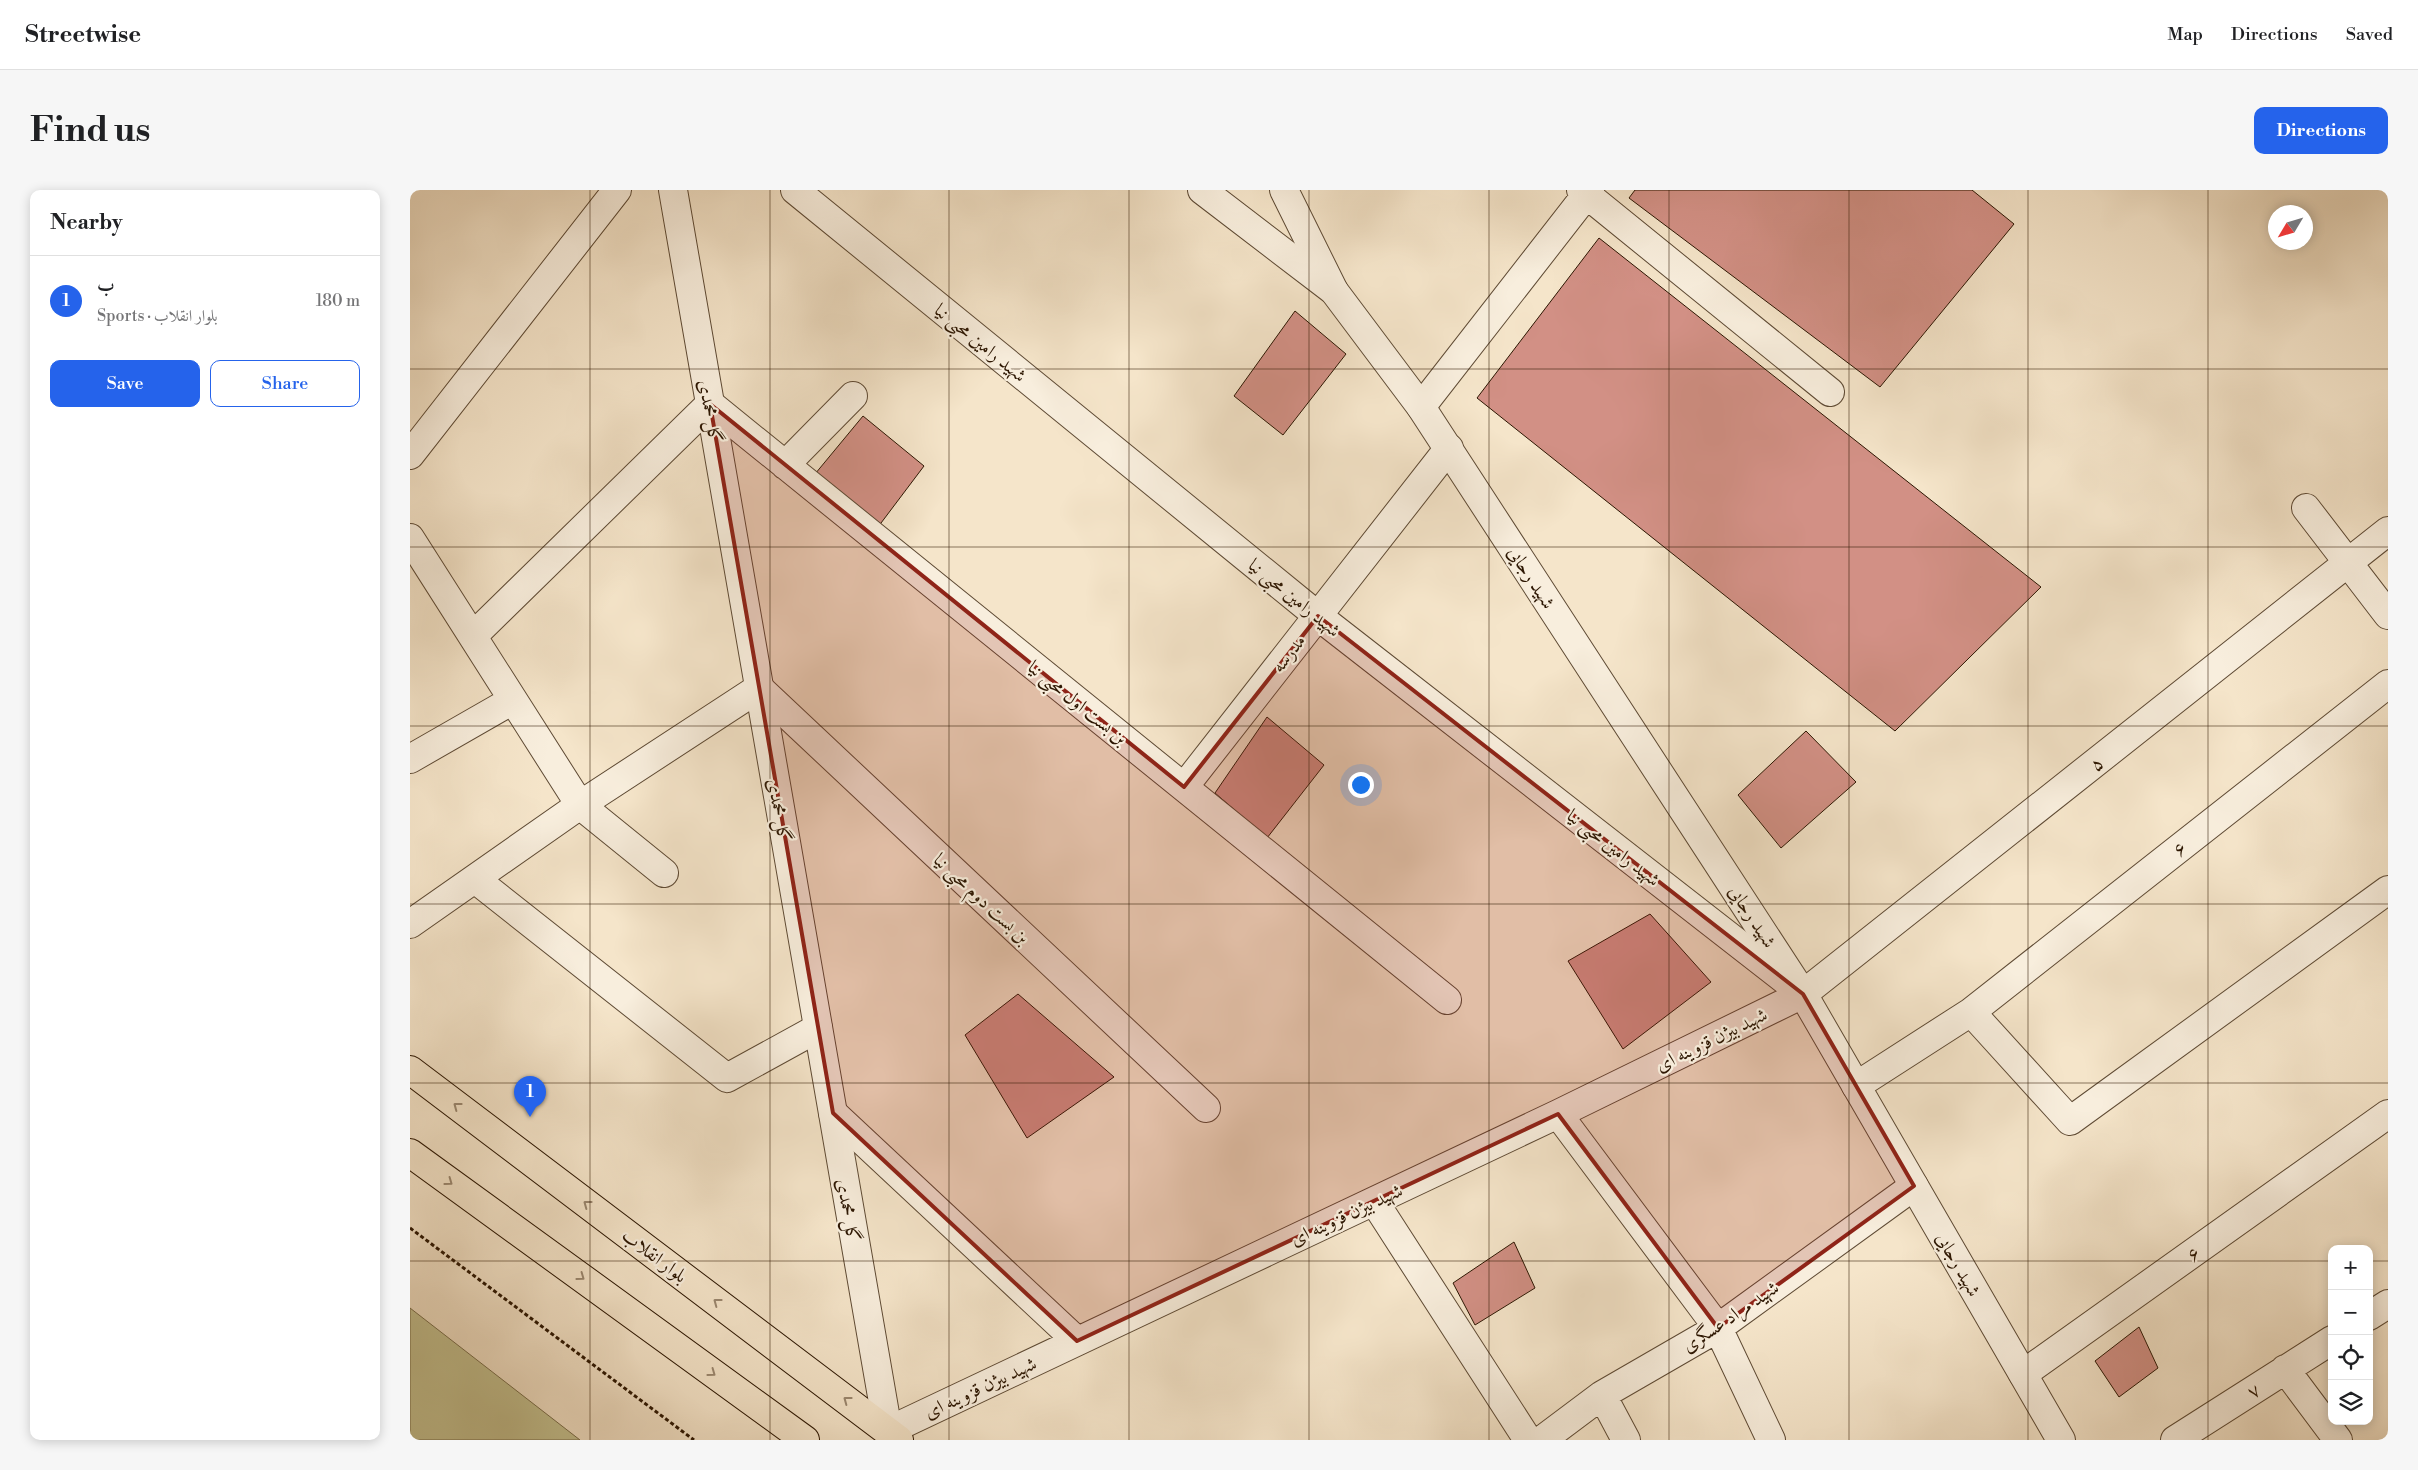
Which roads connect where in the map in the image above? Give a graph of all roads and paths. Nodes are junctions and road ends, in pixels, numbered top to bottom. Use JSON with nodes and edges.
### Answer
{"nodes":[{"id":1,"x":617,"y":190,"type":"edge"},
{"id":2,"x":673,"y":190,"type":"edge"},
{"id":3,"x":795,"y":190,"type":"edge"},
{"id":4,"x":1202,"y":190,"type":"edge"},
{"id":5,"x":1284,"y":190,"type":"edge"},
{"id":6,"x":1586,"y":191,"type":"edge"},
{"id":7,"x":1334,"y":291,"type":"junction"},
{"id":8,"x":1830,"y":392,"type":"dead end"},
{"id":9,"x":853,"y":396,"type":"dead end"},
{"id":10,"x":710,"y":404,"type":"junction"},
{"id":11,"x":1421,"y":406,"type":"junction"},
{"id":12,"x":1448,"y":448,"type":"junction"},
{"id":13,"x":410,"y":455,"type":"edge"},
{"id":14,"x":785,"y":465,"type":"junction"},
{"id":15,"x":2306,"y":508,"type":"dead end"},
{"id":16,"x":2388,"y":531,"type":"edge"},
{"id":17,"x":410,"y":538,"type":"edge"},
{"id":18,"x":2349,"y":562,"type":"junction"},
{"id":19,"x":2388,"y":615,"type":"edge"},
{"id":20,"x":1318,"y":616,"type":"junction"},
{"id":21,"x":473,"y":636,"type":"junction"},
{"id":22,"x":2388,"y":684,"type":"edge"},
{"id":23,"x":759,"y":688,"type":"junction"},
{"id":24,"x":513,"y":700,"type":"junction"},
{"id":25,"x":410,"y":758,"type":"edge"},
{"id":26,"x":1184,"y":787,"type":"junction"},
{"id":27,"x":580,"y":805,"type":"junction"},
{"id":28,"x":664,"y":873,"type":"dead end"},
{"id":29,"x":475,"y":879,"type":"junction"},
{"id":30,"x":2388,"y":890,"type":"edge"},
{"id":31,"x":410,"y":924,"type":"edge"},
{"id":32,"x":1803,"y":994,"type":"junction"},
{"id":33,"x":1447,"y":1000,"type":"dead end"},
{"id":34,"x":1970,"y":1012,"type":"junction"},
{"id":35,"x":818,"y":1028,"type":"junction"},
{"id":36,"x":410,"y":1070,"type":"edge"},
{"id":37,"x":1856,"y":1086,"type":"junction"},
{"id":38,"x":1206,"y":1108,"type":"dead end"},
{"id":39,"x":833,"y":1113,"type":"junction"},
{"id":40,"x":1558,"y":1114,"type":"junction"},
{"id":41,"x":2388,"y":1114,"type":"edge"},
{"id":42,"x":410,"y":1153,"type":"edge"},
{"id":43,"x":1914,"y":1186,"type":"junction"},
{"id":44,"x":1374,"y":1200,"type":"junction"},
{"id":45,"x":410,"y":1228,"type":"edge"},
{"id":46,"x":2388,"y":1304,"type":"edge"},
{"id":47,"x":2373,"y":1313,"type":"edge"},
{"id":48,"x":1718,"y":1328,"type":"junction"},
{"id":49,"x":1077,"y":1341,"type":"junction"},
{"id":50,"x":2328,"y":1342,"type":"edge"},
{"id":51,"x":2285,"y":1369,"type":"junction"},
{"id":52,"x":2023,"y":1374,"type":"junction"},
{"id":53,"x":1602,"y":1395,"type":"junction"},
{"id":54,"x":894,"y":1436,"type":"edge"},
{"id":55,"x":2055,"y":1438,"type":"edge"},
{"id":56,"x":694,"y":1440,"type":"edge"},
{"id":57,"x":805,"y":1440,"type":"edge"},
{"id":58,"x":1528,"y":1440,"type":"edge"},
{"id":59,"x":1542,"y":1440,"type":"edge"},
{"id":60,"x":1626,"y":1440,"type":"edge"},
{"id":61,"x":1771,"y":1440,"type":"edge"},
{"id":62,"x":2175,"y":1440,"type":"edge"},
{"id":63,"x":2338,"y":1440,"type":"edge"}],
"edges":[{"from":1,"to":13,"type":"street"},
{"from":2,"to":10,"type":"street","name":"گل محمدی"},
{"from":3,"to":20,"type":"street","name":"شهید رامین محبی نیا"},
{"from":4,"to":7,"type":"street"},
{"from":5,"to":7,"type":"street"},
{"from":6,"to":8,"type":"street"},
{"from":6,"to":11,"type":"street"},
{"from":7,"to":11,"type":"street","name":"شهید رجایی"},
{"from":9,"to":14,"type":"street"},
{"from":10,"to":14,"type":"street","name":"بن بست اول محبی نیا"},
{"from":10,"to":21,"type":"street"},
{"from":10,"to":23,"type":"street","name":"گل محمدی"},
{"from":11,"to":12,"type":"street","name":"شهید رجایی"},
{"from":12,"to":20,"type":"street","name":"مدرسه"},
{"from":12,"to":32,"type":"street","name":"شهید رجایی"},
{"from":14,"to":26,"type":"street","name":"بن بست اول محبی نیا"},
{"from":15,"to":18,"type":"street"},
{"from":16,"to":18,"type":"street","name":"۵"},
{"from":17,"to":21,"type":"street"},
{"from":18,"to":19,"type":"street"},
{"from":18,"to":32,"type":"street","name":"۵"},
{"from":20,"to":26,"type":"street","name":"مدرسه"},
{"from":20,"to":32,"type":"street","name":"شهید رامین محبی نیا"},
{"from":21,"to":24,"type":"street"},
{"from":22,"to":34,"type":"street","name":"۶"},
{"from":23,"to":27,"type":"street"},
{"from":23,"to":35,"type":"street","name":"گل محمدی"},
{"from":23,"to":38,"type":"street","name":"بن بست دوم محبی نیا"},
{"from":24,"to":25,"type":"street"},
{"from":24,"to":27,"type":"street"},
{"from":26,"to":33,"type":"street","name":"بن بست اول محبی نیا"},
{"from":27,"to":28,"type":"street"},
{"from":27,"to":29,"type":"street"},
{"from":29,"to":31,"type":"street"},
{"from":29,"to":35,"type":"street"},
{"from":30,"to":34,"type":"street"},
{"from":32,"to":37,"type":"street","name":"شهید رجایی"},
{"from":32,"to":40,"type":"street","name":"شهید بیژن قزوینه ای"},
{"from":34,"to":37,"type":"street","name":"۶"},
{"from":35,"to":39,"type":"street","name":"گل محمدی"},
{"from":54,"to":36,"type":"main road","name":"بلوار انقلاب","one_way":true},
{"from":37,"to":43,"type":"street","name":"شهید رجایی"},
{"from":39,"to":49,"type":"street"},
{"from":39,"to":54,"type":"street","name":"گل محمدی"},
{"from":40,"to":44,"type":"street","name":"شهید بیژن قزوینه ای"},
{"from":40,"to":48,"type":"street"},
{"from":41,"to":52,"type":"street","name":"۶"},
{"from":42,"to":57,"type":"main road","one_way":true},
{"from":43,"to":48,"type":"street","name":"شهید مراد عسگری"},
{"from":43,"to":52,"type":"street","name":"شهید رجایی"},
{"from":44,"to":49,"type":"street","name":"شهید بیژن قزوینه ای"},
{"from":44,"to":58,"type":"street"},
{"from":45,"to":56,"type":"path"},
{"from":46,"to":47,"type":"street"},
{"from":48,"to":53,"type":"street","name":"شهید مراد عسگری"},
{"from":48,"to":61,"type":"street"},
{"from":49,"to":54,"type":"street","name":"شهید بیژن قزوینه ای"},
{"from":50,"to":51,"type":"street","name":"۷"},
{"from":51,"to":62,"type":"street","name":"۷"},
{"from":51,"to":63,"type":"street"},
{"from":52,"to":55,"type":"street","name":"شهید رجایی"},
{"from":53,"to":59,"type":"street","name":"شهید مراد عسگری"},
{"from":53,"to":60,"type":"street"}]}
